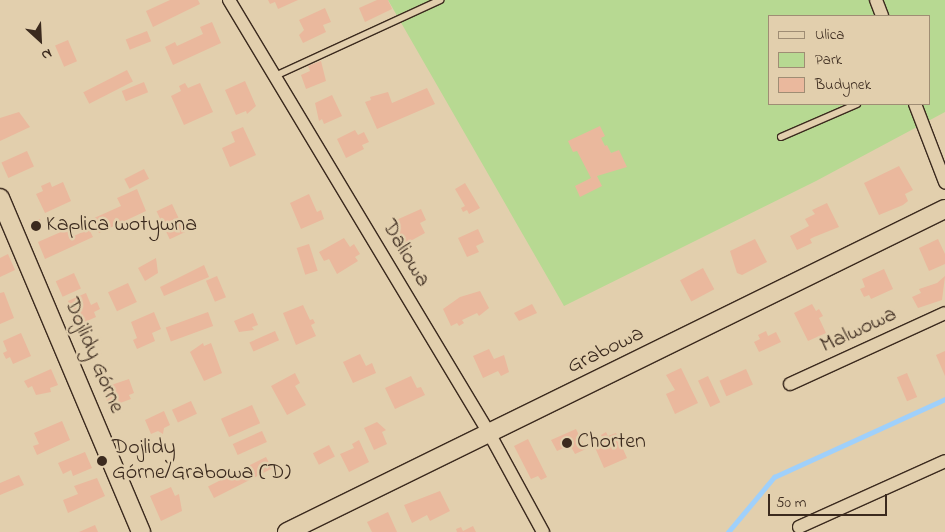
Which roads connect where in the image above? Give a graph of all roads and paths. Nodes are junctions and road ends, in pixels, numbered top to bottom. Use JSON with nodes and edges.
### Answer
{"nodes":[{"id":1,"x":229,"y":0,"type":"edge"},
{"id":2,"x":440,"y":0,"type":"edge"},
{"id":3,"x":876,"y":0,"type":"edge"},
{"id":4,"x":882,"y":15,"type":"edge"},
{"id":5,"x":275,"y":76,"type":"junction"},
{"id":6,"x":855,"y":105,"type":"edge"},
{"id":7,"x":915,"y":105,"type":"edge"},
{"id":8,"x":781,"y":137,"type":"dead end"},
{"id":9,"x":945,"y":182,"type":"edge"},
{"id":10,"x":0,"y":198,"type":"edge"},
{"id":11,"x":945,"y":209,"type":"edge"},
{"id":12,"x":945,"y":313,"type":"edge"},
{"id":13,"x":790,"y":384,"type":"dead end"},
{"id":14,"x":489,"y":434,"type":"junction"},
{"id":15,"x":945,"y":461,"type":"edge"},
{"id":16,"x":799,"y":527,"type":"dead end"},
{"id":17,"x":141,"y":532,"type":"edge"},
{"id":18,"x":287,"y":532,"type":"edge"},
{"id":19,"x":543,"y":532,"type":"edge"}],
"edges":[{"from":1,"to":5,"type":"street","name":"Daliowa"},
{"from":2,"to":5,"type":"lane"},
{"from":3,"to":4,"type":"street"},
{"from":5,"to":14,"type":"street","name":"Daliowa"},
{"from":6,"to":8,"type":"lane"},
{"from":7,"to":9,"type":"street"},
{"from":10,"to":17,"type":"street","name":"Dojlidy Górne"},
{"from":11,"to":14,"type":"street","name":"Grabowa"},
{"from":12,"to":13,"type":"street","name":"Malwowa"},
{"from":14,"to":18,"type":"street","name":"Grabowa"},
{"from":14,"to":19,"type":"street","name":"Daliowa"},
{"from":15,"to":16,"type":"street"}]}
